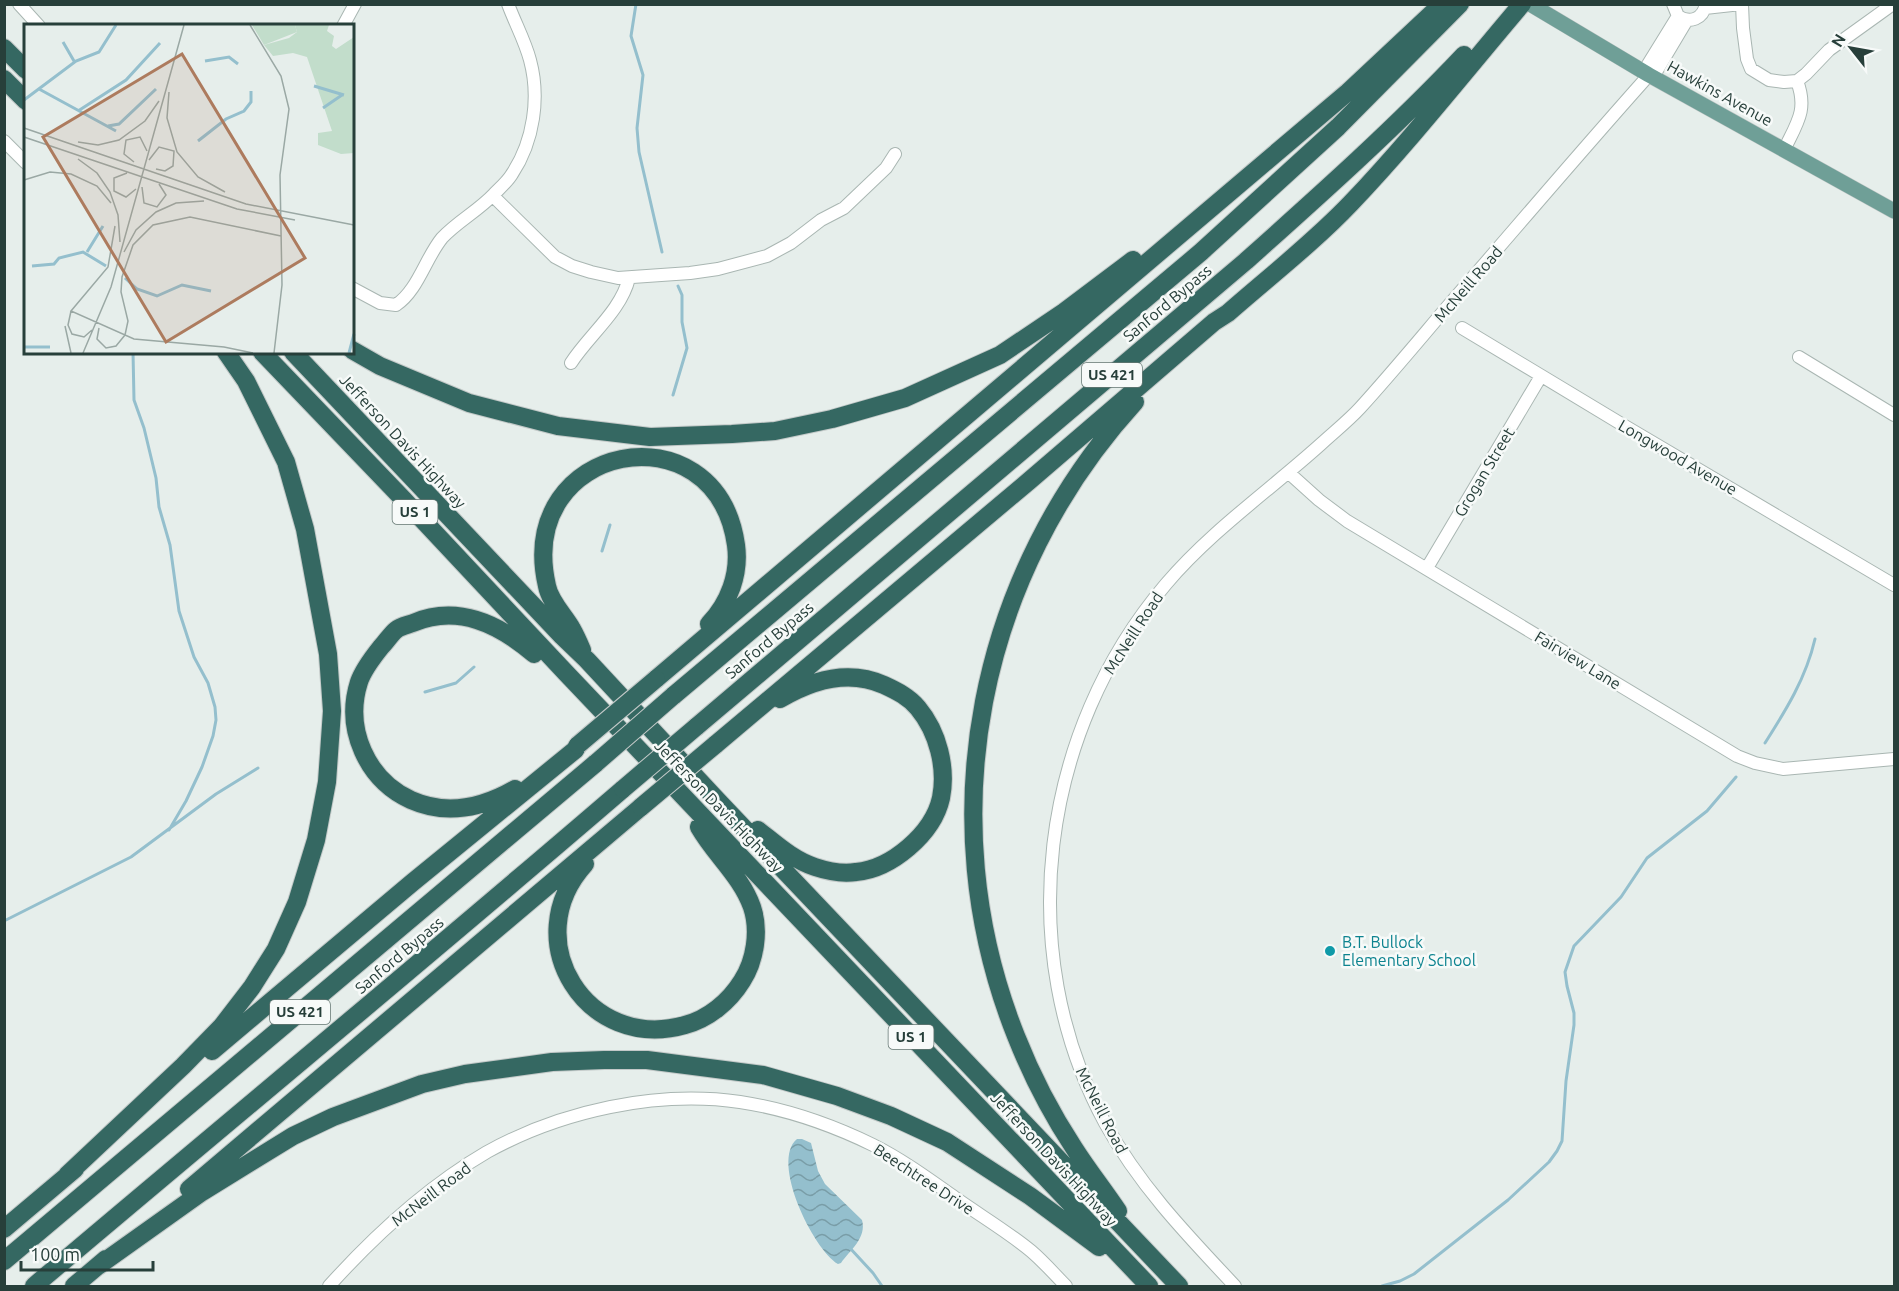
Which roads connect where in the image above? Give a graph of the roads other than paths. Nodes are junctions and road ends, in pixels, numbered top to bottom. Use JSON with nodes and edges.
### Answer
{"nodes":[{"id":1,"x":19,"y":4,"type":"edge"},
{"id":2,"x":355,"y":4,"type":"edge"},
{"id":3,"x":508,"y":4,"type":"edge"},
{"id":4,"x":1442,"y":4,"type":"edge"},
{"id":5,"x":1460,"y":4,"type":"edge"},
{"id":6,"x":1512,"y":4,"type":"edge"},
{"id":7,"x":1522,"y":4,"type":"edge"},
{"id":8,"x":1530,"y":4,"type":"edge"},
{"id":9,"x":1742,"y":4,"type":"edge"},
{"id":10,"x":1893,"y":4,"type":"edge"},
{"id":11,"x":1706,"y":6,"type":"edge"},
{"id":12,"x":1679,"y":13,"type":"edge"},
{"id":13,"x":37,"y":24,"type":"edge"},
{"id":14,"x":344,"y":24,"type":"edge"},
{"id":15,"x":4,"y":48,"type":"edge"},
{"id":16,"x":24,"y":68,"type":"edge"},
{"id":17,"x":1649,"y":74,"type":"junction"},
{"id":18,"x":4,"y":79,"type":"edge"},
{"id":19,"x":1797,"y":81,"type":"junction"},
{"id":20,"x":24,"y":100,"type":"edge"},
{"id":21,"x":4,"y":141,"type":"edge"},
{"id":22,"x":1784,"y":150,"type":"junction"},
{"id":23,"x":895,"y":154,"type":"dead end"},
{"id":24,"x":24,"y":161,"type":"edge"},
{"id":25,"x":1243,"y":180,"type":"junction"},
{"id":26,"x":493,"y":196,"type":"junction"},
{"id":27,"x":1894,"y":211,"type":"edge"},
{"id":28,"x":628,"y":278,"type":"junction"},
{"id":29,"x":354,"y":289,"type":"edge"},
{"id":30,"x":1228,"y":313,"type":"junction"},
{"id":31,"x":1462,"y":328,"type":"dead end"},
{"id":32,"x":354,"y":351,"type":"edge"},
{"id":33,"x":227,"y":354,"type":"edge"},
{"id":34,"x":264,"y":354,"type":"edge"},
{"id":35,"x":295,"y":354,"type":"edge"},
{"id":36,"x":1799,"y":357,"type":"dead end"},
{"id":37,"x":571,"y":363,"type":"dead end"},
{"id":38,"x":1541,"y":376,"type":"junction"},
{"id":39,"x":1894,"y":415,"type":"edge"},
{"id":40,"x":1289,"y":473,"type":"junction"},
{"id":41,"x":1427,"y":568,"type":"junction"},
{"id":42,"x":1894,"y":585,"type":"edge"},
{"id":43,"x":586,"y":660,"type":"junction"},
{"id":44,"x":566,"y":673,"type":"junction"},
{"id":45,"x":656,"y":679,"type":"junction"},
{"id":46,"x":718,"y":742,"type":"junction"},
{"id":47,"x":577,"y":747,"type":"junction"},
{"id":48,"x":1894,"y":759,"type":"edge"},
{"id":49,"x":686,"y":799,"type":"junction"},
{"id":50,"x":718,"y":801,"type":"junction"},
{"id":51,"x":641,"y":807,"type":"junction"},
{"id":52,"x":549,"y":1123,"type":"joint"},
{"id":53,"x":67,"y":1175,"type":"junction"},
{"id":54,"x":4,"y":1229,"type":"edge"},
{"id":55,"x":1150,"y":1257,"type":"junction"},
{"id":56,"x":4,"y":1261,"type":"edge"},
{"id":57,"x":98,"y":1266,"type":"junction"},
{"id":58,"x":1143,"y":1281,"type":"edge"},
{"id":59,"x":34,"y":1287,"type":"edge"},
{"id":60,"x":74,"y":1287,"type":"edge"},
{"id":61,"x":329,"y":1287,"type":"edge"},
{"id":62,"x":1066,"y":1287,"type":"edge"},
{"id":63,"x":1179,"y":1287,"type":"edge"},
{"id":64,"x":1235,"y":1287,"type":"edge"}],
"edges":[{"from":1,"to":13,"type":"street"},
{"from":2,"to":14,"type":"street"},
{"from":3,"to":26,"type":"street"},
{"from":4,"to":25,"type":"highway"},
{"from":5,"to":56,"type":"highway","name":"Sanford Bypass","number":"US 421","bridge":true},
{"from":6,"to":59,"type":"highway","name":"Sanford Bypass","number":"US 421","bridge":true},
{"from":7,"to":30,"type":"highway"},
{"from":8,"to":17,"type":"main road","name":"Hawkins Avenue"},
{"from":9,"to":11,"type":"street"},
{"from":9,"to":19,"type":"street"},
{"from":10,"to":19,"type":"street"},
{"from":11,"to":12,"type":"street"},
{"from":12,"to":17,"type":"street","name":"McNeill Road"},
{"from":15,"to":16,"type":"highway"},
{"from":17,"to":22,"type":"main road","name":"Hawkins Avenue"},
{"from":17,"to":40,"type":"street","name":"McNeill Road"},
{"from":18,"to":20,"type":"highway"},
{"from":19,"to":22,"type":"street"},
{"from":21,"to":24,"type":"street"},
{"from":22,"to":27,"type":"main road","name":"Hawkins Avenue"},
{"from":23,"to":28,"type":"street"},
{"from":25,"to":32,"type":"highway"},
{"from":25,"to":45,"type":"highway"},
{"from":26,"to":28,"type":"street"},
{"from":26,"to":29,"type":"street"},
{"from":28,"to":37,"type":"street"},
{"from":30,"to":46,"type":"highway"},
{"from":30,"to":55,"type":"highway"},
{"from":31,"to":38,"type":"street","name":"Longwood Avenue"},
{"from":33,"to":53,"type":"highway"},
{"from":34,"to":44,"type":"highway","name":"Jefferson Davis Highway","number":"US 1"},
{"from":35,"to":43,"type":"highway","name":"Jefferson Davis Highway","number":"US 1"},
{"from":36,"to":39,"type":"street"},
{"from":38,"to":41,"type":"street","name":"Grogan Street"},
{"from":38,"to":42,"type":"street","name":"Longwood Avenue"},
{"from":40,"to":41,"type":"street","name":"Fairview Lane"},
{"from":40,"to":64,"type":"street","name":"McNeill Road"},
{"from":41,"to":48,"type":"street","name":"Fairview Lane"},
{"from":43,"to":45,"type":"highway"},
{"from":43,"to":50,"type":"highway","name":"Jefferson Davis Highway","number":"US 1"},
{"from":44,"to":47,"type":"highway"},
{"from":44,"to":49,"type":"highway","name":"Jefferson Davis Highway","number":"US 1"},
{"from":45,"to":47,"type":"highway","bridge":true},
{"from":46,"to":50,"type":"highway"},
{"from":46,"to":51,"type":"highway","bridge":true},
{"from":47,"to":53,"type":"highway"},
{"from":49,"to":51,"type":"highway"},
{"from":49,"to":58,"type":"highway","name":"Jefferson Davis Highway","number":"US 1"},
{"from":50,"to":55,"type":"highway","name":"Jefferson Davis Highway","number":"US 1"},
{"from":51,"to":57,"type":"highway"},
{"from":52,"to":61,"type":"street","name":"McNeill Road"},
{"from":52,"to":62,"type":"street","name":"Beechtree Drive"},
{"from":53,"to":54,"type":"highway"},
{"from":55,"to":63,"type":"highway","name":"Jefferson Davis Highway","number":"US 1"},
{"from":57,"to":58,"type":"highway"},
{"from":57,"to":60,"type":"highway"}]}
